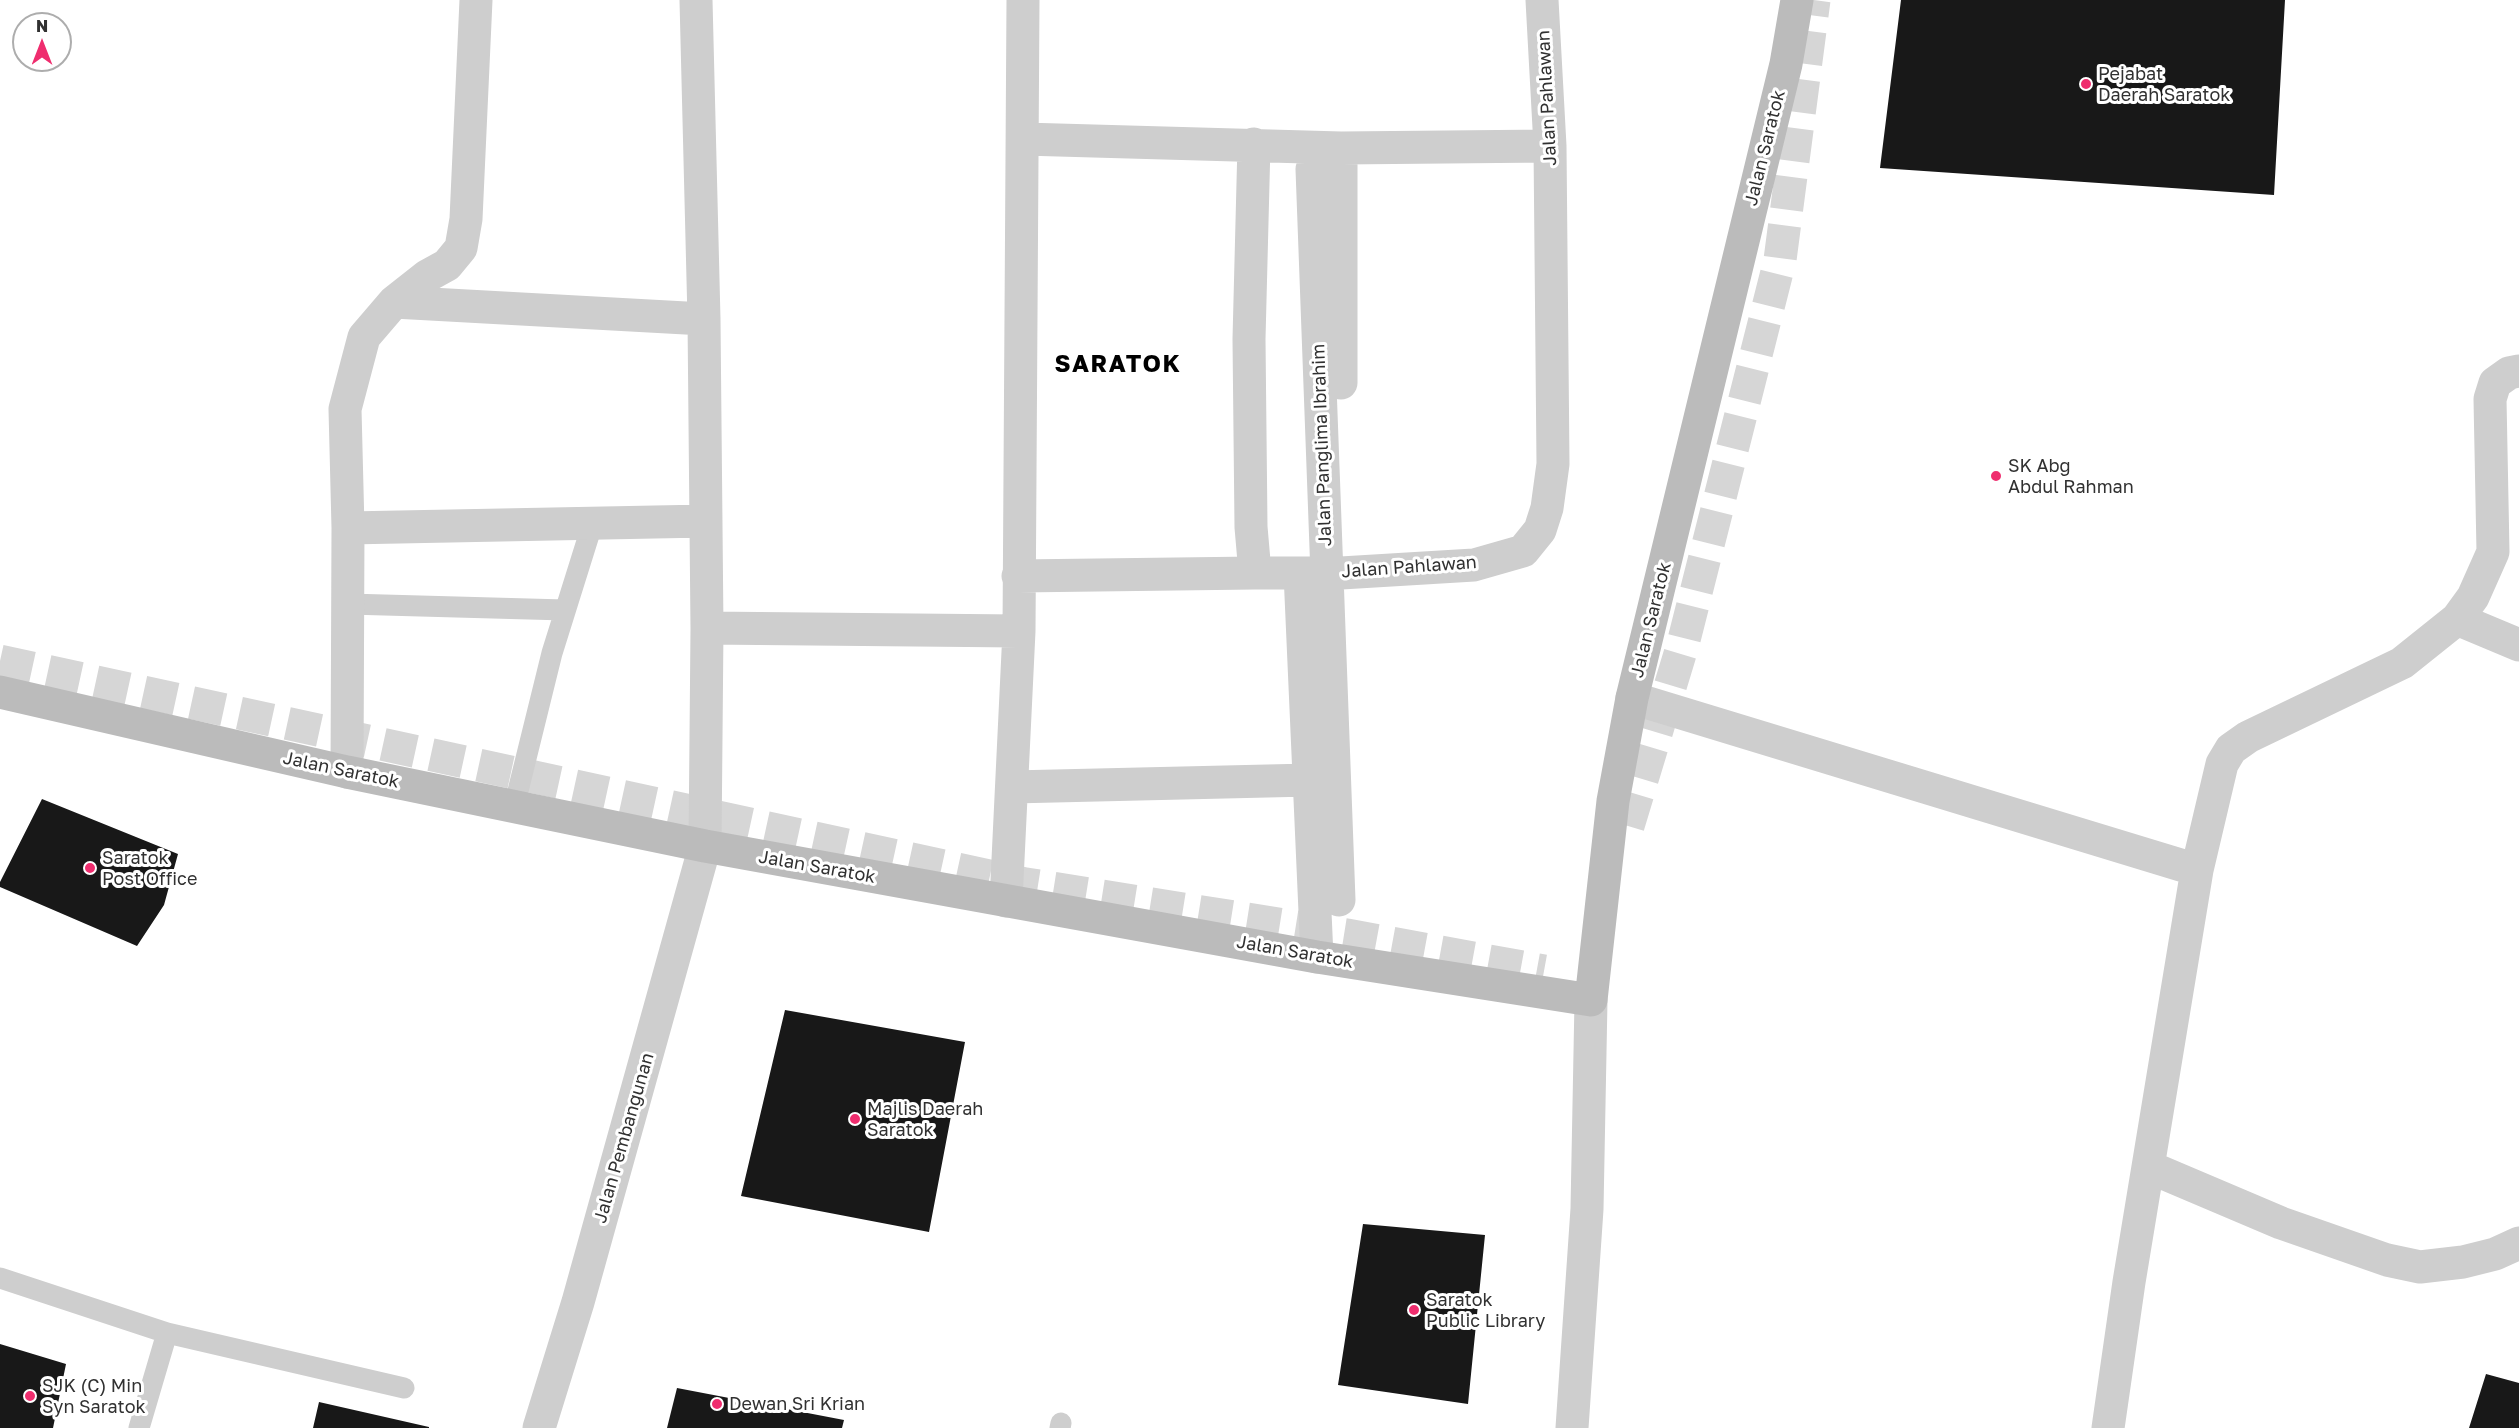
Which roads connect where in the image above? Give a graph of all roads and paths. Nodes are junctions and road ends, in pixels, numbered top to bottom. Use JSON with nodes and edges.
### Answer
{"nodes":[{"id":1,"x":476,"y":0,"type":"edge"},
{"id":2,"x":696,"y":0,"type":"edge"},
{"id":3,"x":1023,"y":0,"type":"edge"},
{"id":4,"x":1542,"y":0,"type":"edge"},
{"id":5,"x":1797,"y":0,"type":"edge"},
{"id":6,"x":1023,"y":139,"type":"junction"},
{"id":7,"x":1254,"y":144,"type":"junction"},
{"id":8,"x":1550,"y":146,"type":"junction"},
{"id":9,"x":1341,"y":148,"type":"junction"},
{"id":10,"x":1312,"y":169,"type":"dead end"},
{"id":11,"x":394,"y":302,"type":"junction"},
{"id":12,"x":704,"y":319,"type":"junction"},
{"id":13,"x":2519,"y":370,"type":"edge"},
{"id":14,"x":706,"y":521,"type":"junction"},
{"id":15,"x":593,"y":522,"type":"junction"},
{"id":16,"x":348,"y":528,"type":"junction"},
{"id":17,"x":1255,"y":573,"type":"junction"},
{"id":18,"x":1300,"y":573,"type":"junction"},
{"id":19,"x":1341,"y":573,"type":"junction"},
{"id":20,"x":1018,"y":576,"type":"junction"},
{"id":21,"x":348,"y":604,"type":"junction"},
{"id":22,"x":565,"y":610,"type":"junction"},
{"id":23,"x":2457,"y":619,"type":"junction"},
{"id":24,"x":707,"y":627,"type":"junction"},
{"id":25,"x":1019,"y":631,"type":"junction"},
{"id":26,"x":2519,"y":645,"type":"edge"},
{"id":27,"x":0,"y":692,"type":"edge"},
{"id":28,"x":1632,"y":698,"type":"junction"},
{"id":29,"x":347,"y":772,"type":"junction"},
{"id":30,"x":1310,"y":780,"type":"junction"},
{"id":31,"x":1012,"y":787,"type":"junction"},
{"id":32,"x":514,"y":807,"type":"junction"},
{"id":33,"x":705,"y":846,"type":"junction"},
{"id":34,"x":2198,"y":870,"type":"junction"},
{"id":35,"x":1339,"y":900,"type":"dead end"},
{"id":36,"x":1006,"y":901,"type":"junction"},
{"id":37,"x":1317,"y":957,"type":"junction"},
{"id":38,"x":1591,"y":1000,"type":"junction"},
{"id":39,"x":2149,"y":1167,"type":"junction"},
{"id":40,"x":2519,"y":1243,"type":"edge"},
{"id":41,"x":0,"y":1278,"type":"edge"},
{"id":42,"x":167,"y":1334,"type":"junction"},
{"id":43,"x":404,"y":1388,"type":"dead end"},
{"id":44,"x":139,"y":1428,"type":"edge"},
{"id":45,"x":539,"y":1428,"type":"edge"},
{"id":46,"x":1572,"y":1428,"type":"edge"},
{"id":47,"x":2108,"y":1428,"type":"edge"}],
"edges":[{"from":1,"to":11,"type":"street"},
{"from":2,"to":12,"type":"street","name":"Jalan Pembangunan"},
{"from":3,"to":6,"type":"street"},
{"from":4,"to":8,"type":"street","name":"Jalan Pahlawan"},
{"from":5,"to":28,"type":"main road","name":"Jalan Saratok"},
{"from":6,"to":7,"type":"street"},
{"from":6,"to":20,"type":"street"},
{"from":7,"to":9,"type":"street"},
{"from":7,"to":17,"type":"street"},
{"from":8,"to":9,"type":"street"},
{"from":8,"to":19,"type":"street","name":"Jalan Pahlawan"},
{"from":9,"to":19,"type":"street"},
{"from":10,"to":35,"type":"street","name":"Jalan Panglima Ibrahim"},
{"from":11,"to":12,"type":"street"},
{"from":11,"to":16,"type":"street"},
{"from":12,"to":14,"type":"street","name":"Jalan Pembangunan"},
{"from":13,"to":23,"type":"street"},
{"from":14,"to":15,"type":"street"},
{"from":14,"to":24,"type":"street","name":"Jalan Pembangunan"},
{"from":15,"to":16,"type":"street"},
{"from":15,"to":22,"type":"lane"},
{"from":16,"to":21,"type":"street"},
{"from":17,"to":18,"type":"street","name":"Jalan Pahlawan"},
{"from":17,"to":20,"type":"street","name":"Jalan Pahlawan"},
{"from":18,"to":19,"type":"street","name":"Jalan Pahlawan"},
{"from":18,"to":30,"type":"street"},
{"from":20,"to":25,"type":"street"},
{"from":21,"to":22,"type":"lane"},
{"from":21,"to":29,"type":"street"},
{"from":22,"to":32,"type":"lane"},
{"from":23,"to":26,"type":"street"},
{"from":23,"to":34,"type":"street"},
{"from":24,"to":25,"type":"street"},
{"from":24,"to":33,"type":"street","name":"Jalan Pembangunan"},
{"from":25,"to":31,"type":"street"},
{"from":27,"to":29,"type":"main road","name":"Jalan Saratok"},
{"from":28,"to":34,"type":"street"},
{"from":28,"to":38,"type":"main road","name":"Jalan Saratok"},
{"from":29,"to":32,"type":"main road","name":"Jalan Saratok"},
{"from":30,"to":31,"type":"street"},
{"from":30,"to":37,"type":"street"},
{"from":31,"to":36,"type":"street"},
{"from":32,"to":33,"type":"main road","name":"Jalan Saratok"},
{"from":33,"to":36,"type":"main road","name":"Jalan Saratok"},
{"from":33,"to":45,"type":"street","name":"Jalan Pembangunan"},
{"from":34,"to":39,"type":"street"},
{"from":36,"to":37,"type":"main road","name":"Jalan Saratok"},
{"from":37,"to":38,"type":"main road","name":"Jalan Saratok"},
{"from":38,"to":46,"type":"street"},
{"from":39,"to":40,"type":"street"},
{"from":39,"to":47,"type":"street"},
{"from":41,"to":42,"type":"lane"},
{"from":42,"to":43,"type":"lane"},
{"from":42,"to":44,"type":"lane"}]}
